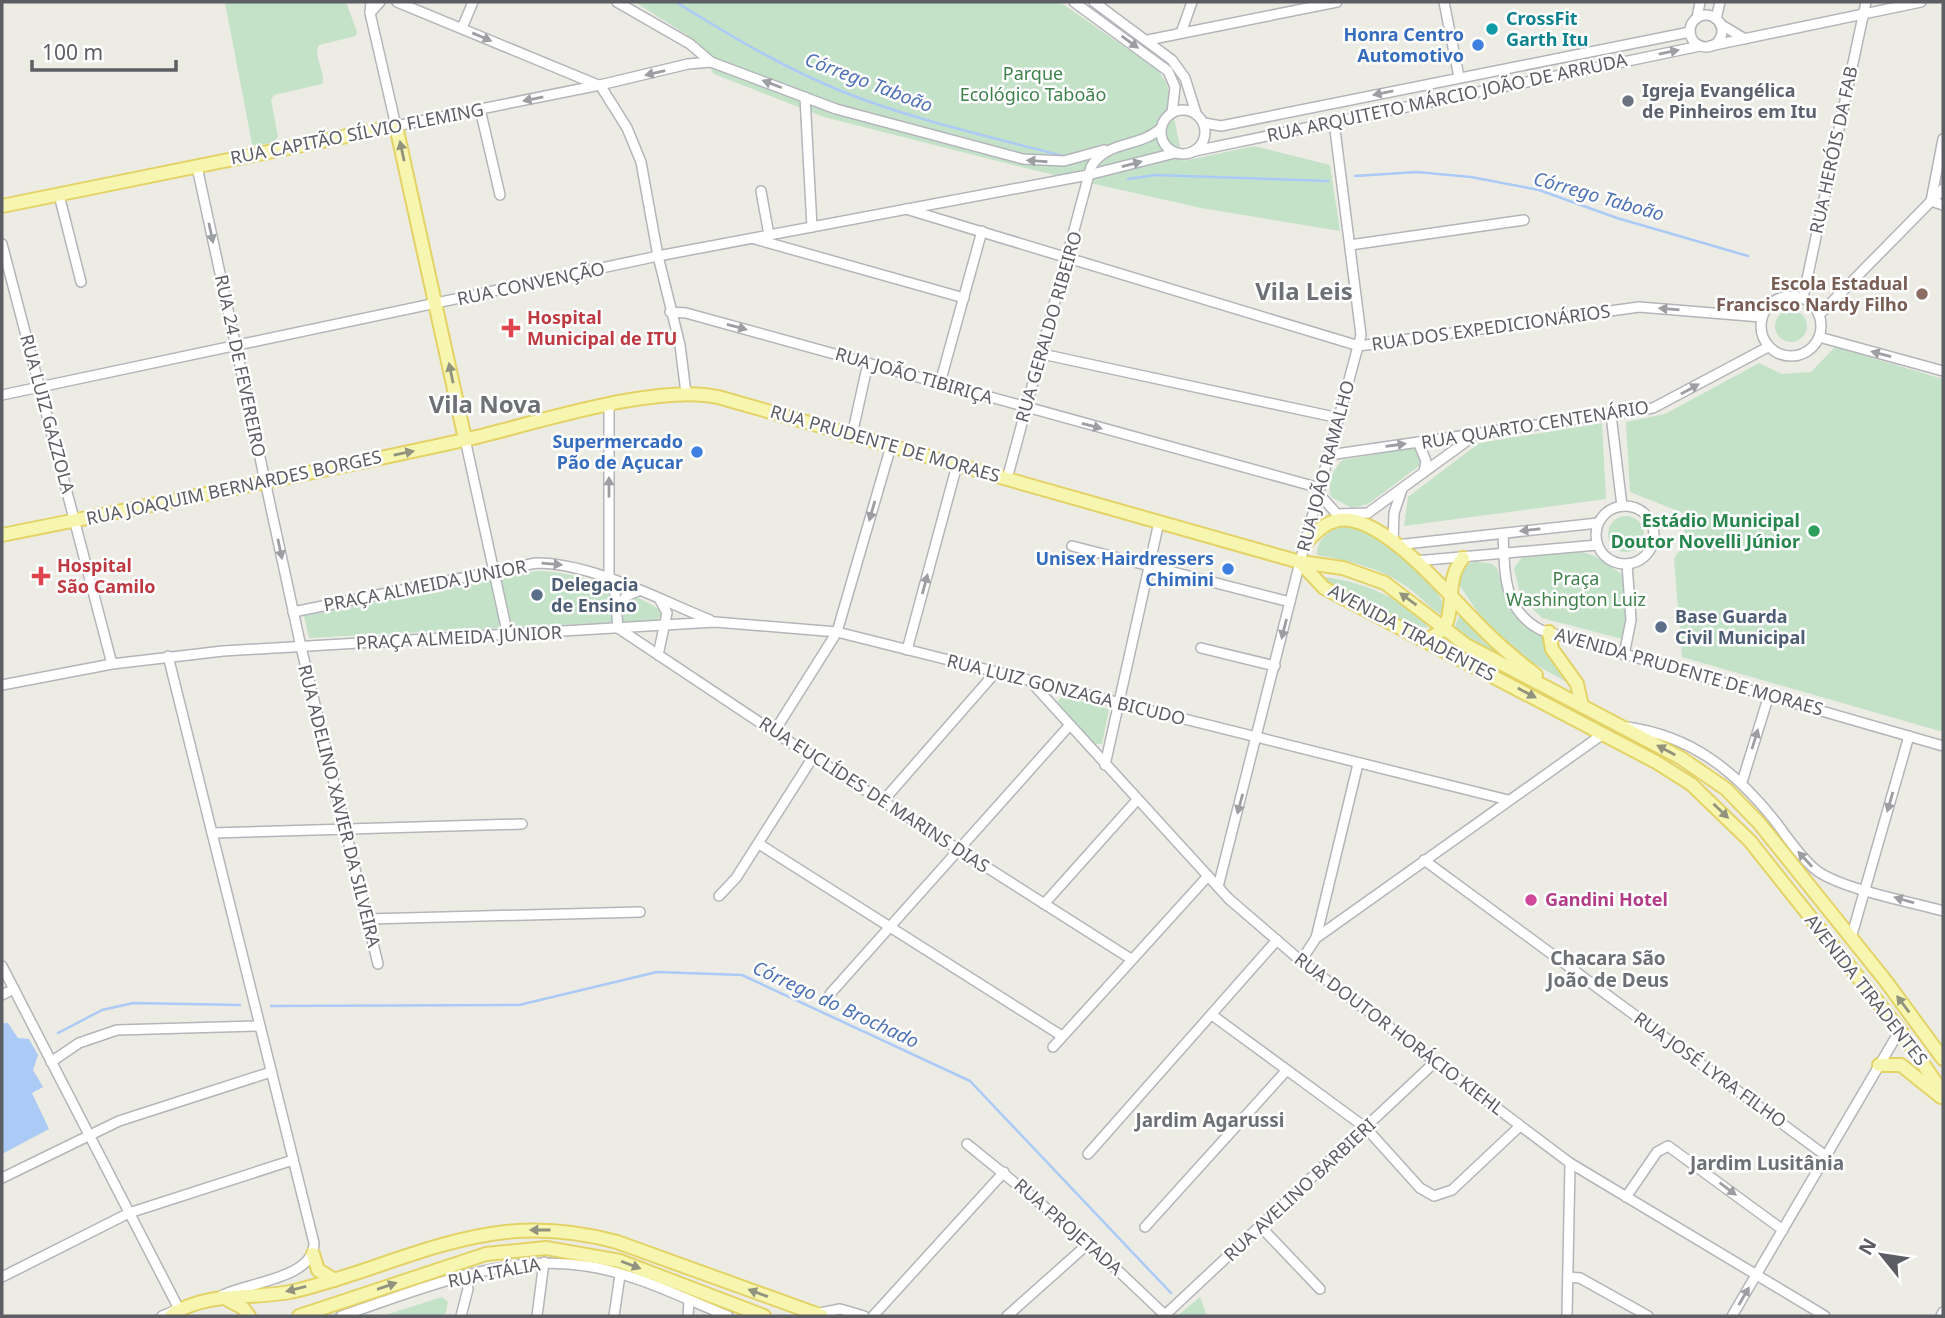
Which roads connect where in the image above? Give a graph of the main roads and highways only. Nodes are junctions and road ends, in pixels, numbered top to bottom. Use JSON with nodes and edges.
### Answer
{"nodes":[{"id":1,"x":2,"y":206,"type":"edge"},
{"id":2,"x":465,"y":439,"type":"junction"},
{"id":3,"x":2,"y":535,"type":"edge"},
{"id":4,"x":1304,"y":545,"type":"road end"},
{"id":5,"x":1463,"y":558,"type":"road end"},
{"id":6,"x":1300,"y":562,"type":"junction"},
{"id":7,"x":1450,"y":594,"type":"junction"},
{"id":8,"x":1443,"y":628,"type":"junction"},
{"id":9,"x":1549,"y":632,"type":"road end"},
{"id":10,"x":1423,"y":639,"type":"junction"},
{"id":11,"x":1558,"y":693,"type":"junction"},
{"id":12,"x":1583,"y":706,"type":"junction"},
{"id":13,"x":1938,"y":1047,"type":"edge"},
{"id":14,"x":1943,"y":1059,"type":"edge"},
{"id":15,"x":1879,"y":1065,"type":"road end"},
{"id":16,"x":1943,"y":1093,"type":"edge"},
{"id":17,"x":1943,"y":1099,"type":"edge"},
{"id":18,"x":313,"y":1254,"type":"road end"},
{"id":19,"x":335,"y":1280,"type":"junction"},
{"id":20,"x":215,"y":1301,"type":"junction"},
{"id":21,"x":175,"y":1313,"type":"edge"},
{"id":22,"x":818,"y":1315,"type":"edge"},
{"id":23,"x":249,"y":1316,"type":"edge"},
{"id":24,"x":299,"y":1316,"type":"edge"},
{"id":25,"x":764,"y":1316,"type":"edge"}],
"edges":[{"from":2,"to":1,"type":"main road","name":"RUA CAPITÃO SÍLVIO FLEMING","one_way":true},
{"from":3,"to":2,"type":"main road","name":"RUA JOAQUIM BERNARDES BORGES","one_way":true},
{"from":2,"to":6,"type":"main road","name":"RUA PRUDENTE DE MORAES"},
{"from":4,"to":7,"type":"main road"},
{"from":5,"to":7,"type":"main road"},
{"from":8,"to":6,"type":"main road","name":"AVENIDA TIRADENTES","one_way":true},
{"from":6,"to":10,"type":"main road","name":"AVENIDA TIRADENTES"},
{"from":7,"to":8,"type":"main road"},
{"from":7,"to":11,"type":"main road"},
{"from":8,"to":10,"type":"main road"},
{"from":8,"to":11,"type":"main road","name":"AVENIDA TIRADENTES"},
{"from":9,"to":12,"type":"main road"},
{"from":10,"to":16,"type":"main road","name":"AVENIDA TIRADENTES","one_way":true},
{"from":11,"to":12,"type":"main road","name":"AVENIDA TIRADENTES"},
{"from":13,"to":12,"type":"main road","name":"AVENIDA TIRADENTES","one_way":true},
{"from":13,"to":14,"type":"main road","name":"AVENIDA TIRADENTES"},
{"from":15,"to":17,"type":"main road"},
{"from":18,"to":19,"type":"main road"},
{"from":19,"to":20,"type":"main road","one_way":true},
{"from":22,"to":19,"type":"main road","one_way":true},
{"from":20,"to":21,"type":"main road"},
{"from":20,"to":23,"type":"main road"},
{"from":24,"to":25,"type":"main road","one_way":true}]}
